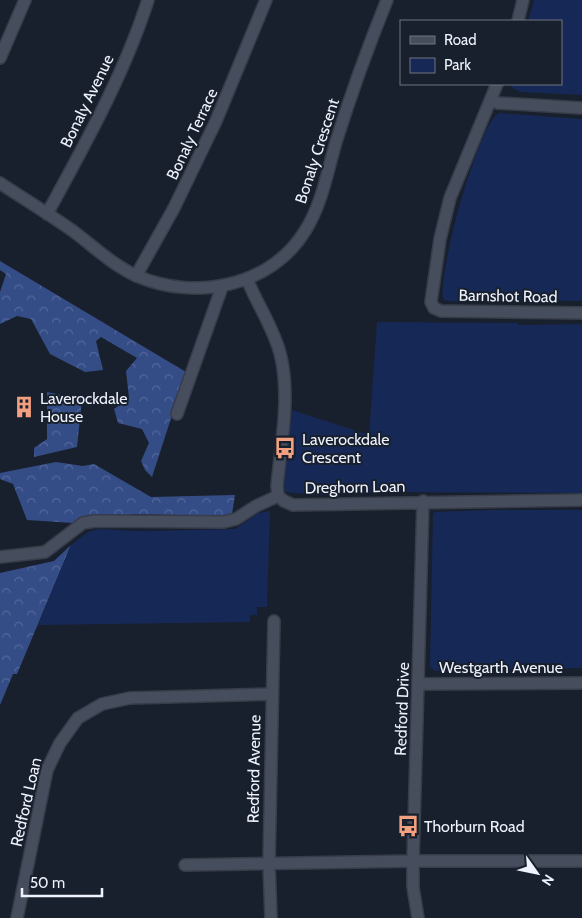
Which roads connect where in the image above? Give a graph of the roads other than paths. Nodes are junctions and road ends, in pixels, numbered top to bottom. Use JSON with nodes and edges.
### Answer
{"nodes":[{"id":1,"x":25,"y":0,"type":"edge"},
{"id":2,"x":148,"y":0,"type":"edge"},
{"id":3,"x":266,"y":0,"type":"edge"},
{"id":4,"x":386,"y":0,"type":"edge"},
{"id":5,"x":523,"y":0,"type":"edge"},
{"id":6,"x":518,"y":20,"type":"edge"},
{"id":7,"x":0,"y":58,"type":"edge"},
{"id":8,"x":497,"y":85,"type":"edge"},
{"id":9,"x":491,"y":100,"type":"junction"},
{"id":10,"x":582,"y":108,"type":"edge"},
{"id":11,"x":0,"y":183,"type":"edge"},
{"id":12,"x":47,"y":214,"type":"junction"},
{"id":13,"x":136,"y":276,"type":"junction"},
{"id":14,"x":247,"y":279,"type":"junction"},
{"id":15,"x":222,"y":286,"type":"junction"},
{"id":16,"x":582,"y":313,"type":"edge"},
{"id":17,"x":177,"y":414,"type":"dead end"},
{"id":18,"x":278,"y":496,"type":"junction"},
{"id":19,"x":582,"y":500,"type":"edge"},
{"id":20,"x":422,"y":501,"type":"junction"},
{"id":21,"x":0,"y":558,"type":"edge"},
{"id":22,"x":274,"y":621,"type":"dead end"},
{"id":23,"x":582,"y":683,"type":"edge"},
{"id":24,"x":419,"y":684,"type":"junction"},
{"id":25,"x":272,"y":694,"type":"junction"},
{"id":26,"x":413,"y":861,"type":"junction"},
{"id":27,"x":582,"y":861,"type":"edge"},
{"id":28,"x":269,"y":864,"type":"junction"},
{"id":29,"x":185,"y":865,"type":"dead end"},
{"id":30,"x":17,"y":918,"type":"edge"},
{"id":31,"x":271,"y":918,"type":"edge"},
{"id":32,"x":418,"y":918,"type":"edge"}],
"edges":[{"from":1,"to":7,"type":"street"},
{"from":2,"to":12,"type":"street","name":"Bonaly Avenue"},
{"from":3,"to":13,"type":"street","name":"Bonaly Terrace"},
{"from":4,"to":14,"type":"street","name":"Bonaly Crescent"},
{"from":5,"to":6,"type":"street"},
{"from":8,"to":9,"type":"street"},
{"from":9,"to":10,"type":"street"},
{"from":9,"to":16,"type":"street","name":"Barnshot Road"},
{"from":11,"to":12,"type":"street","name":"Bonaly Crescent"},
{"from":12,"to":13,"type":"street","name":"Bonaly Crescent"},
{"from":13,"to":15,"type":"street","name":"Bonaly Crescent"},
{"from":14,"to":15,"type":"street","name":"Bonaly Crescent"},
{"from":14,"to":18,"type":"street"},
{"from":15,"to":17,"type":"street"},
{"from":18,"to":20,"type":"street","name":"Dreghorn Loan"},
{"from":18,"to":21,"type":"street"},
{"from":19,"to":20,"type":"street","name":"Dreghorn Loan"},
{"from":20,"to":24,"type":"street","name":"Redford Drive"},
{"from":22,"to":25,"type":"street","name":"Redford Avenue"},
{"from":23,"to":24,"type":"street","name":"Westgarth Avenue"},
{"from":24,"to":26,"type":"street","name":"Redford Drive"},
{"from":25,"to":28,"type":"street","name":"Redford Avenue"},
{"from":25,"to":30,"type":"street","name":"Redford Loan"},
{"from":26,"to":27,"type":"street"},
{"from":26,"to":28,"type":"street"},
{"from":26,"to":32,"type":"street","name":"Redford Drive"},
{"from":28,"to":29,"type":"street"},
{"from":28,"to":31,"type":"street","name":"Redford Avenue"}]}
